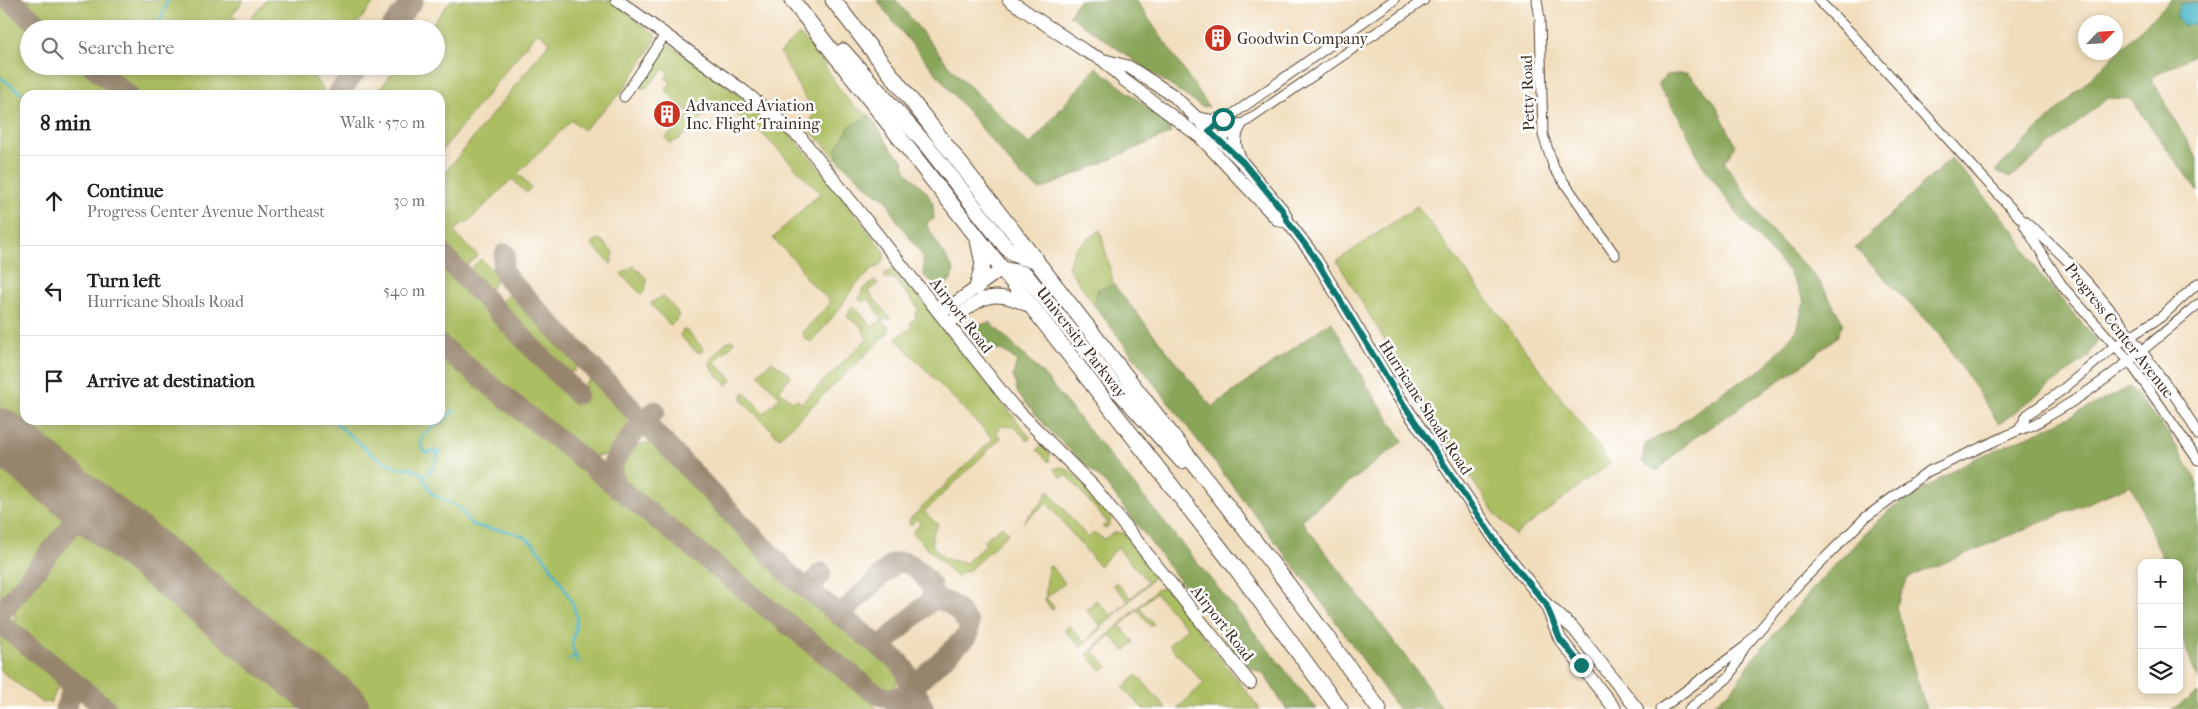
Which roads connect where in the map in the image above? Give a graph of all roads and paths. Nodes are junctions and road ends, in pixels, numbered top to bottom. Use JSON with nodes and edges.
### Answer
{"nodes":[{"id":1,"x":617,"y":0,"type":"edge"},
{"id":2,"x":792,"y":0,"type":"edge"},
{"id":3,"x":834,"y":0,"type":"edge"},
{"id":4,"x":1009,"y":0,"type":"edge"},
{"id":5,"x":1394,"y":0,"type":"edge"},
{"id":6,"x":1424,"y":0,"type":"edge"},
{"id":7,"x":1537,"y":0,"type":"edge"},
{"id":8,"x":1818,"y":0,"type":"edge"},
{"id":9,"x":808,"y":20,"type":"junction"},
{"id":10,"x":665,"y":35,"type":"junction"},
{"id":11,"x":1103,"y":60,"type":"junction"},
{"id":12,"x":624,"y":97,"type":"dead end"},
{"id":13,"x":1229,"y":117,"type":"junction"},
{"id":14,"x":1195,"y":118,"type":"junction"},
{"id":15,"x":1240,"y":125,"type":"junction"},
{"id":16,"x":1209,"y":138,"type":"junction"},
{"id":17,"x":1242,"y":161,"type":"junction"},
{"id":18,"x":2020,"y":218,"type":"junction"},
{"id":19,"x":1288,"y":222,"type":"junction"},
{"id":20,"x":977,"y":236,"type":"junction"},
{"id":21,"x":1615,"y":255,"type":"dead end"},
{"id":22,"x":1036,"y":259,"type":"junction"},
{"id":23,"x":1002,"y":269,"type":"junction"},
{"id":24,"x":2198,"y":283,"type":"edge"},
{"id":25,"x":976,"y":288,"type":"junction"},
{"id":26,"x":927,"y":296,"type":"junction"},
{"id":27,"x":960,"y":299,"type":"junction"},
{"id":28,"x":2198,"y":304,"type":"edge"},
{"id":29,"x":1034,"y":309,"type":"junction"},
{"id":30,"x":944,"y":319,"type":"junction"},
{"id":31,"x":2131,"y":335,"type":"junction"},
{"id":32,"x":2115,"y":346,"type":"junction"},
{"id":33,"x":2142,"y":351,"type":"junction"},
{"id":34,"x":2129,"y":362,"type":"junction"},
{"id":35,"x":2019,"y":430,"type":"junction"},
{"id":36,"x":2198,"y":435,"type":"edge"},
{"id":37,"x":2198,"y":460,"type":"edge"},
{"id":38,"x":1232,"y":512,"type":"junction"},
{"id":39,"x":1546,"y":604,"type":"junction"},
{"id":40,"x":1744,"y":648,"type":"junction"},
{"id":41,"x":1250,"y":684,"type":"dead end"},
{"id":42,"x":1340,"y":709,"type":"edge"},
{"id":43,"x":1379,"y":709,"type":"edge"},
{"id":44,"x":1615,"y":709,"type":"edge"},
{"id":45,"x":1637,"y":709,"type":"edge"},
{"id":46,"x":1661,"y":709,"type":"edge"},
{"id":47,"x":1689,"y":709,"type":"edge"}],
"edges":[{"from":1,"to":10,"type":"street","name":"Airport Road"},
{"from":2,"to":9,"type":"highway","name":"University Parkway"},
{"from":3,"to":22,"type":"highway","name":"University Parkway"},
{"from":4,"to":11,"type":"street","name":"Hurricane Shoals Road"},
{"from":5,"to":13,"type":"street"},
{"from":6,"to":15,"type":"street"},
{"from":7,"to":21,"type":"street","name":"Petty Road"},
{"from":8,"to":18,"type":"street","name":"Progress Center Avenue"},
{"from":9,"to":20,"type":"highway","name":"University Parkway"},
{"from":9,"to":22,"type":"highway"},
{"from":10,"to":12,"type":"street"},
{"from":10,"to":26,"type":"street","name":"Airport Road"},
{"from":11,"to":14,"type":"street","name":"Hurricane Shoals Road"},
{"from":11,"to":16,"type":"street","name":"Hurricane Shoals Road"},
{"from":13,"to":14,"type":"street"},
{"from":13,"to":16,"type":"street"},
{"from":14,"to":16,"type":"street","name":"Hurricane Shoals Road"},
{"from":15,"to":16,"type":"street"},
{"from":15,"to":17,"type":"street"},
{"from":16,"to":17,"type":"street","name":"Hurricane Shoals Road"},
{"from":16,"to":19,"type":"street","name":"Hurricane Shoals Road"},
{"from":17,"to":19,"type":"street","name":"Hurricane Shoals Road"},
{"from":18,"to":31,"type":"street","name":"Progress Center Avenue"},
{"from":18,"to":32,"type":"street","name":"Progress Center Avenue"},
{"from":19,"to":39,"type":"street","name":"Hurricane Shoals Road"},
{"from":20,"to":23,"type":"highway","name":"University Parkway"},
{"from":20,"to":25,"type":"highway"},
{"from":22,"to":38,"type":"highway","name":"University Parkway"},
{"from":23,"to":25,"type":"street"},
{"from":23,"to":29,"type":"highway","name":"University Parkway"},
{"from":23,"to":38,"type":"highway"},
{"from":24,"to":31,"type":"street"},
{"from":25,"to":27,"type":"street"},
{"from":26,"to":27,"type":"street"},
{"from":26,"to":30,"type":"street","name":"Airport Road"},
{"from":27,"to":30,"type":"street"},
{"from":28,"to":33,"type":"street"},
{"from":29,"to":30,"type":"street"},
{"from":29,"to":42,"type":"highway","name":"University Parkway"},
{"from":30,"to":41,"type":"street","name":"Airport Road"},
{"from":31,"to":32,"type":"street"},
{"from":31,"to":33,"type":"street","name":"Progress Center Avenue"},
{"from":32,"to":34,"type":"street","name":"Progress Center Avenue"},
{"from":32,"to":35,"type":"street"},
{"from":33,"to":34,"type":"street"},
{"from":33,"to":36,"type":"street","name":"Progress Center Avenue"},
{"from":34,"to":35,"type":"street"},
{"from":34,"to":37,"type":"street","name":"Progress Center Avenue"},
{"from":35,"to":40,"type":"street"},
{"from":38,"to":43,"type":"highway","name":"University Parkway"},
{"from":39,"to":44,"type":"street","name":"Hurricane Shoals Road"},
{"from":39,"to":45,"type":"street","name":"Hurricane Shoals Road"},
{"from":40,"to":46,"type":"street"},
{"from":40,"to":47,"type":"street"}]}
